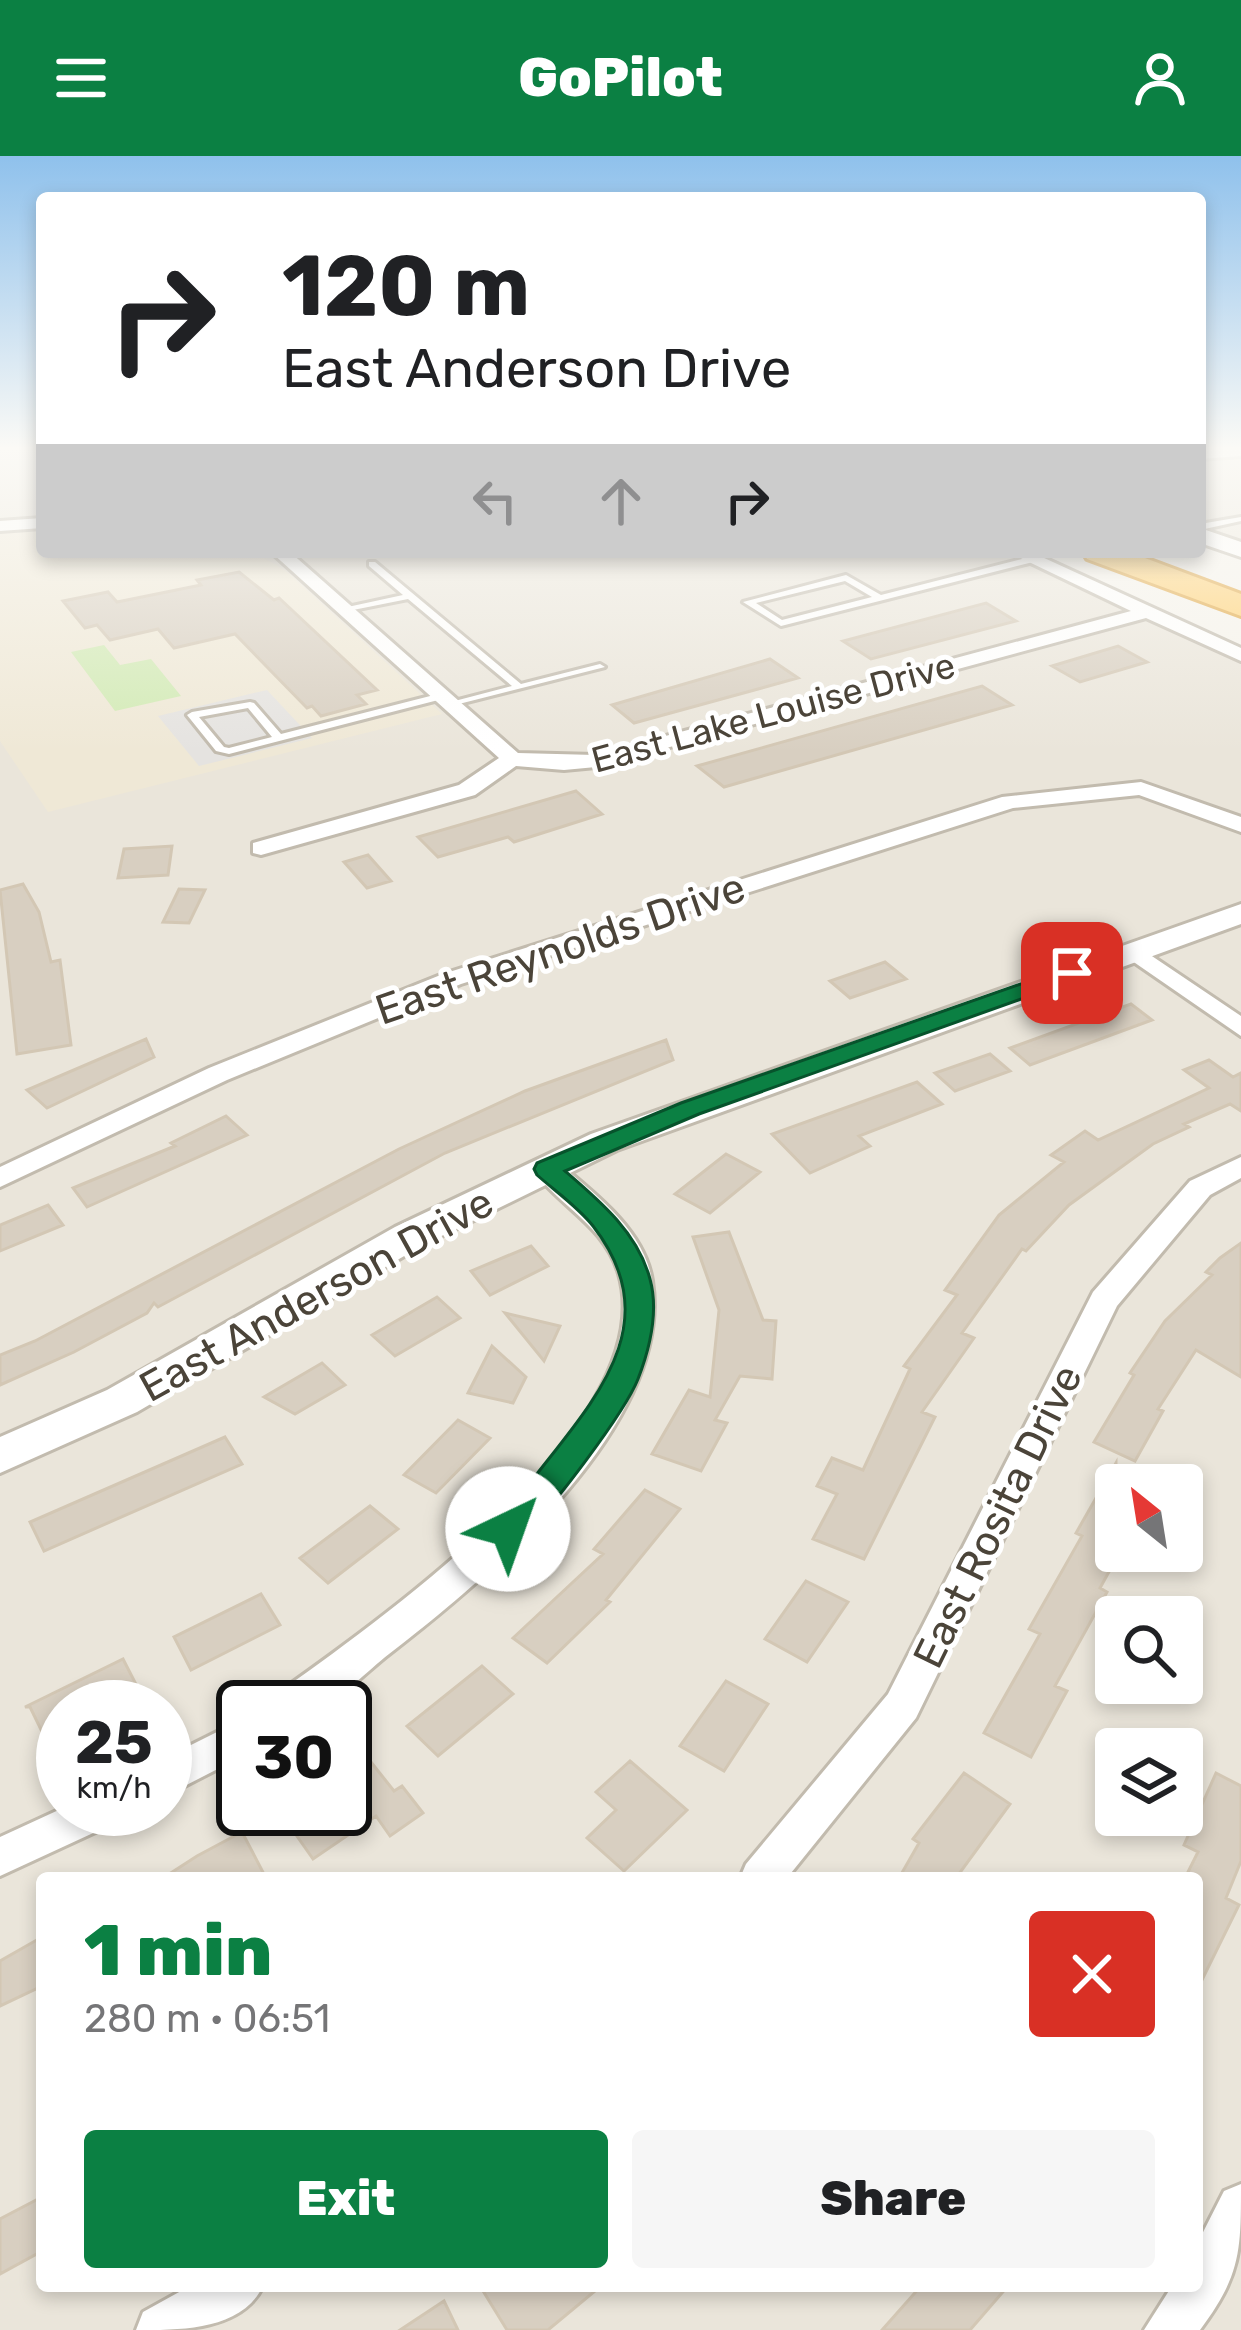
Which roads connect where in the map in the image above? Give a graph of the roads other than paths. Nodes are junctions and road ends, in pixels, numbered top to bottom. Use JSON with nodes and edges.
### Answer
{"nodes":[{"id":1,"x":289,"y":558,"type":"edge"},
{"id":2,"x":1018,"y":558,"type":"edge"},
{"id":3,"x":1030,"y":558,"type":"edge"},
{"id":4,"x":1115,"y":558,"type":"edge"},
{"id":5,"x":1175,"y":558,"type":"edge"},
{"id":6,"x":372,"y":564,"type":"dead end"},
{"id":7,"x":1241,"y":583,"type":"edge"},
{"id":8,"x":410,"y":596,"type":"junction"},
{"id":9,"x":879,"y":598,"type":"junction"},
{"id":10,"x":1241,"y":606,"type":"edge"},
{"id":11,"x":346,"y":610,"type":"junction"},
{"id":12,"x":1152,"y":611,"type":"junction"},
{"id":13,"x":1241,"y":655,"type":"edge"},
{"id":14,"x":600,"y":667,"type":"dead end"},
{"id":15,"x":519,"y":687,"type":"junction"},
{"id":16,"x":447,"y":700,"type":"junction"},
{"id":17,"x":279,"y":738,"type":"junction"},
{"id":18,"x":512,"y":759,"type":"junction"},
{"id":19,"x":1241,"y":825,"type":"edge"},
{"id":20,"x":261,"y":848,"type":"dead end"},
{"id":21,"x":1241,"y":913,"type":"edge"},
{"id":22,"x":1134,"y":951,"type":"junction"},
{"id":23,"x":1241,"y":1028,"type":"edge"},
{"id":24,"x":1241,"y":1166,"type":"edge"},
{"id":25,"x":547,"y":1169,"type":"junction"},
{"id":26,"x":4,"y":1171,"type":"edge"},
{"id":27,"x":0,"y":1456,"type":"edge"},
{"id":28,"x":327,"y":1680,"type":"edge"},
{"id":29,"x":44,"y":1836,"type":"edge"},
{"id":30,"x":0,"y":1856,"type":"edge"},
{"id":31,"x":766,"y":1872,"type":"edge"},
{"id":32,"x":1241,"y":2208,"type":"edge"},
{"id":33,"x":1203,"y":2286,"type":"edge"},
{"id":34,"x":228,"y":2292,"type":"edge"},
{"id":35,"x":1199,"y":2292,"type":"edge"},
{"id":36,"x":161,"y":2330,"type":"edge"},
{"id":37,"x":1168,"y":2330,"type":"edge"}],
"edges":[{"from":1,"to":11,"type":"street"},
{"from":2,"to":9,"type":"lane"},
{"from":3,"to":12,"type":"street"},
{"from":4,"to":10,"type":"highway"},
{"from":5,"to":7,"type":"highway"},
{"from":6,"to":8,"type":"lane"},
{"from":8,"to":11,"type":"lane"},
{"from":8,"to":15,"type":"lane"},
{"from":9,"to":9,"type":"lane"},
{"from":11,"to":16,"type":"street"},
{"from":12,"to":13,"type":"street"},
{"from":12,"to":18,"type":"street","name":"East Lake Louise Drive"},
{"from":14,"to":15,"type":"lane"},
{"from":15,"to":16,"type":"lane"},
{"from":16,"to":17,"type":"lane"},
{"from":16,"to":18,"type":"street"},
{"from":17,"to":17,"type":"lane"},
{"from":18,"to":20,"type":"street"},
{"from":19,"to":26,"type":"street","name":"East Reynolds Drive"},
{"from":21,"to":22,"type":"street","name":"East Anderson Drive"},
{"from":22,"to":23,"type":"street"},
{"from":22,"to":25,"type":"street","name":"East Anderson Drive"},
{"from":24,"to":31,"type":"street","name":"East Rosita Drive"},
{"from":25,"to":27,"type":"street","name":"East Anderson Drive"},
{"from":25,"to":28,"type":"street"},
{"from":29,"to":30,"type":"street"},
{"from":32,"to":33,"type":"street"},
{"from":34,"to":36,"type":"street"},
{"from":35,"to":37,"type":"street"}]}
